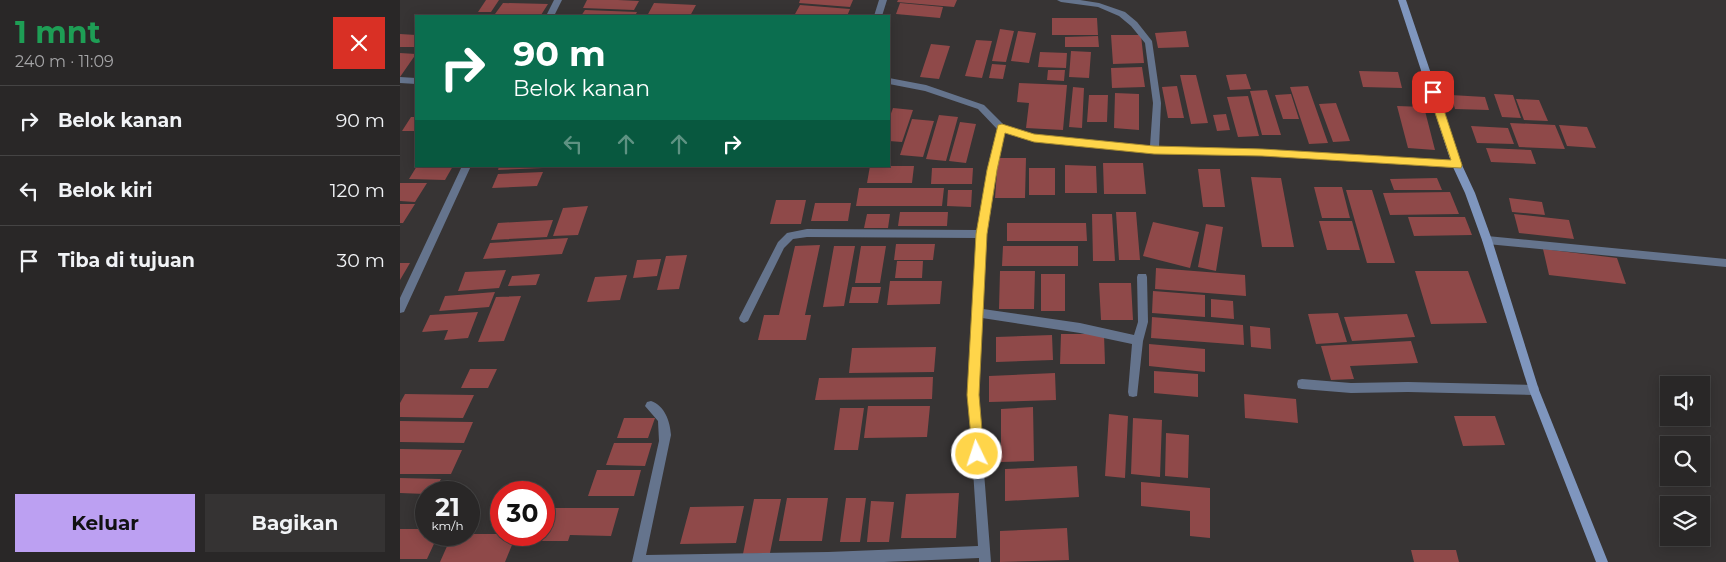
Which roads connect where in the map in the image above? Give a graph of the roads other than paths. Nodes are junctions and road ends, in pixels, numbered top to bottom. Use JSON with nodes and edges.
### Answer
{"nodes":[{"id":1,"x":558,"y":0,"type":"edge"},
{"id":2,"x":883,"y":0,"type":"edge"},
{"id":3,"x":1061,"y":0,"type":"edge"},
{"id":4,"x":1402,"y":0,"type":"edge"},
{"id":5,"x":550,"y":15,"type":"edge"},
{"id":6,"x":878,"y":15,"type":"edge"},
{"id":7,"x":400,"y":80,"type":"edge"},
{"id":8,"x":415,"y":81,"type":"edge"},
{"id":9,"x":890,"y":81,"type":"edge"},
{"id":10,"x":1002,"y":128,"type":"junction"},
{"id":11,"x":1154,"y":150,"type":"junction"},
{"id":12,"x":1457,"y":165,"type":"junction"},
{"id":13,"x":467,"y":167,"type":"edge"},
{"id":14,"x":982,"y":234,"type":"junction"},
{"id":15,"x":1487,"y":240,"type":"junction"},
{"id":16,"x":1726,"y":263,"type":"edge"},
{"id":17,"x":1142,"y":277,"type":"dead end"},
{"id":18,"x":400,"y":309,"type":"edge"},
{"id":19,"x":979,"y":313,"type":"junction"},
{"id":20,"x":744,"y":318,"type":"dead end"},
{"id":21,"x":1138,"y":341,"type":"junction"},
{"id":22,"x":1302,"y":384,"type":"dead end"},
{"id":23,"x":1534,"y":390,"type":"junction"},
{"id":24,"x":1133,"y":392,"type":"dead end"},
{"id":25,"x":651,"y":406,"type":"dead end"},
{"id":26,"x":985,"y":557,"type":"edge"},
{"id":27,"x":638,"y":561,"type":"edge"},
{"id":28,"x":1602,"y":562,"type":"edge"}],
"edges":[{"from":1,"to":5,"type":"street"},
{"from":2,"to":6,"type":"street"},
{"from":3,"to":11,"type":"street"},
{"from":4,"to":12,"type":"main road"},
{"from":7,"to":8,"type":"street"},
{"from":9,"to":10,"type":"street"},
{"from":10,"to":11,"type":"street"},
{"from":10,"to":14,"type":"street"},
{"from":11,"to":12,"type":"street"},
{"from":12,"to":15,"type":"main road"},
{"from":13,"to":18,"type":"street"},
{"from":14,"to":19,"type":"street"},
{"from":14,"to":20,"type":"street"},
{"from":15,"to":16,"type":"street"},
{"from":15,"to":23,"type":"main road"},
{"from":17,"to":21,"type":"street"},
{"from":19,"to":21,"type":"street"},
{"from":19,"to":26,"type":"street"},
{"from":21,"to":24,"type":"street"},
{"from":22,"to":23,"type":"street"},
{"from":23,"to":28,"type":"main road"},
{"from":25,"to":27,"type":"street"},
{"from":26,"to":27,"type":"street"}]}
